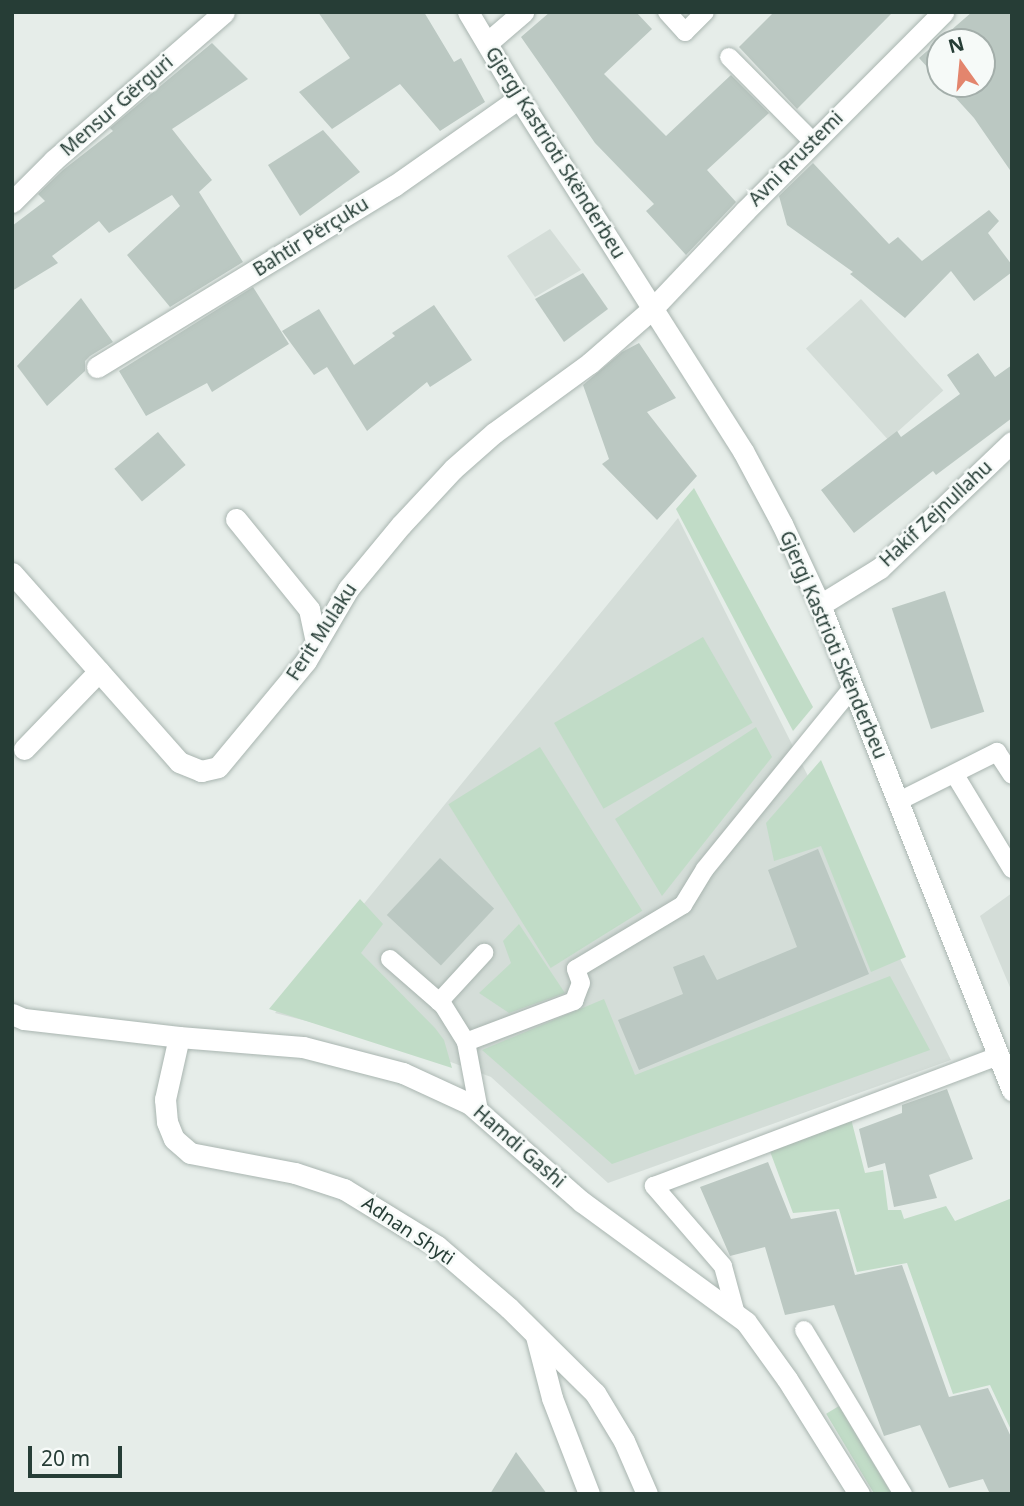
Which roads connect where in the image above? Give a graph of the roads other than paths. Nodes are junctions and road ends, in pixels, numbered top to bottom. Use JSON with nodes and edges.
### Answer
{"nodes":[{"id":1,"x":224,"y":12,"type":"edge"},
{"id":2,"x":468,"y":12,"type":"edge"},
{"id":3,"x":523,"y":12,"type":"edge"},
{"id":4,"x":667,"y":12,"type":"edge"},
{"id":5,"x":705,"y":12,"type":"edge"},
{"id":6,"x":943,"y":12,"type":"edge"},
{"id":7,"x":487,"y":43,"type":"junction"},
{"id":8,"x":729,"y":57,"type":"dead end"},
{"id":9,"x":519,"y":98,"type":"junction"},
{"id":10,"x":813,"y":142,"type":"junction"},
{"id":11,"x":12,"y":202,"type":"edge"},
{"id":12,"x":652,"y":309,"type":"junction"},
{"id":13,"x":97,"y":366,"type":"dead end"},
{"id":14,"x":1012,"y":442,"type":"edge"},
{"id":15,"x":236,"y":519,"type":"dead end"},
{"id":16,"x":12,"y":573,"type":"edge"},
{"id":17,"x":338,"y":605,"type":"junction"},
{"id":18,"x":820,"y":605,"type":"junction"},
{"id":19,"x":309,"y":609,"type":"junction"},
{"id":20,"x":316,"y":643,"type":"junction"},
{"id":21,"x":99,"y":671,"type":"junction"},
{"id":22,"x":852,"y":688,"type":"junction"},
{"id":23,"x":24,"y":749,"type":"dead end"},
{"id":24,"x":955,"y":775,"type":"junction"},
{"id":25,"x":1012,"y":775,"type":"edge"},
{"id":26,"x":897,"y":802,"type":"junction"},
{"id":27,"x":1012,"y":869,"type":"edge"},
{"id":28,"x":484,"y":953,"type":"dead end"},
{"id":29,"x":390,"y":959,"type":"dead end"},
{"id":30,"x":439,"y":1002,"type":"junction"},
{"id":31,"x":12,"y":1014,"type":"edge"},
{"id":32,"x":179,"y":1037,"type":"junction"},
{"id":33,"x":466,"y":1042,"type":"junction"},
{"id":34,"x":998,"y":1056,"type":"junction"},
{"id":35,"x":1012,"y":1090,"type":"edge"},
{"id":36,"x":479,"y":1111,"type":"junction"},
{"id":37,"x":736,"y":1314,"type":"junction"},
{"id":38,"x":804,"y":1330,"type":"dead end"},
{"id":39,"x":535,"y":1334,"type":"junction"},
{"id":40,"x":589,"y":1494,"type":"edge"},
{"id":41,"x":647,"y":1494,"type":"edge"},
{"id":42,"x":859,"y":1494,"type":"edge"},
{"id":43,"x":904,"y":1494,"type":"edge"}],
"edges":[{"from":1,"to":11,"type":"street","name":"Mensur Gërguri"},
{"from":2,"to":7,"type":"street","name":"Gjergj Kastrioti Skënderbeu"},
{"from":3,"to":7,"type":"street"},
{"from":4,"to":5,"type":"lane"},
{"from":6,"to":10,"type":"street","name":"Avni Rrustemi"},
{"from":7,"to":9,"type":"street","name":"Gjergj Kastrioti Skënderbeu"},
{"from":8,"to":10,"type":"lane"},
{"from":9,"to":12,"type":"street","name":"Gjergj Kastrioti Skënderbeu"},
{"from":9,"to":13,"type":"street","name":"Bahtir Përçuku"},
{"from":10,"to":12,"type":"street","name":"Avni Rrustemi"},
{"from":12,"to":17,"type":"street","name":"Ferit Mulaku"},
{"from":12,"to":18,"type":"street","name":"Gjergj Kastrioti Skënderbeu"},
{"from":14,"to":18,"type":"street","name":"Hakif Zejnullahu"},
{"from":15,"to":19,"type":"street"},
{"from":16,"to":21,"type":"street","name":"Ferit Mulaku"},
{"from":17,"to":19,"type":"street"},
{"from":17,"to":20,"type":"street","name":"Ferit Mulaku"},
{"from":18,"to":22,"type":"street","name":"Gjergj Kastrioti Skënderbeu"},
{"from":19,"to":20,"type":"street"},
{"from":20,"to":21,"type":"street","name":"Ferit Mulaku"},
{"from":21,"to":23,"type":"street"},
{"from":22,"to":26,"type":"street","name":"Gjergj Kastrioti Skënderbeu"},
{"from":22,"to":33,"type":"lane"},
{"from":24,"to":25,"type":"lane"},
{"from":24,"to":26,"type":"lane"},
{"from":24,"to":27,"type":"lane"},
{"from":26,"to":34,"type":"street","name":"Gjergj Kastrioti Skënderbeu"},
{"from":28,"to":30,"type":"lane"},
{"from":29,"to":30,"type":"lane"},
{"from":30,"to":33,"type":"lane"},
{"from":31,"to":32,"type":"street","name":"Hamdi Gashi"},
{"from":32,"to":36,"type":"street","name":"Hamdi Gashi"},
{"from":32,"to":39,"type":"street","name":"Adnan Shyti"},
{"from":33,"to":36,"type":"lane"},
{"from":34,"to":35,"type":"street","name":"Gjergj Kastrioti Skënderbeu"},
{"from":34,"to":37,"type":"lane"},
{"from":36,"to":37,"type":"street","name":"Hamdi Gashi"},
{"from":37,"to":42,"type":"street","name":"Hamdi Gashi"},
{"from":38,"to":43,"type":"lane"},
{"from":39,"to":40,"type":"street"},
{"from":39,"to":41,"type":"street","name":"Adnan Shyti"}]}
